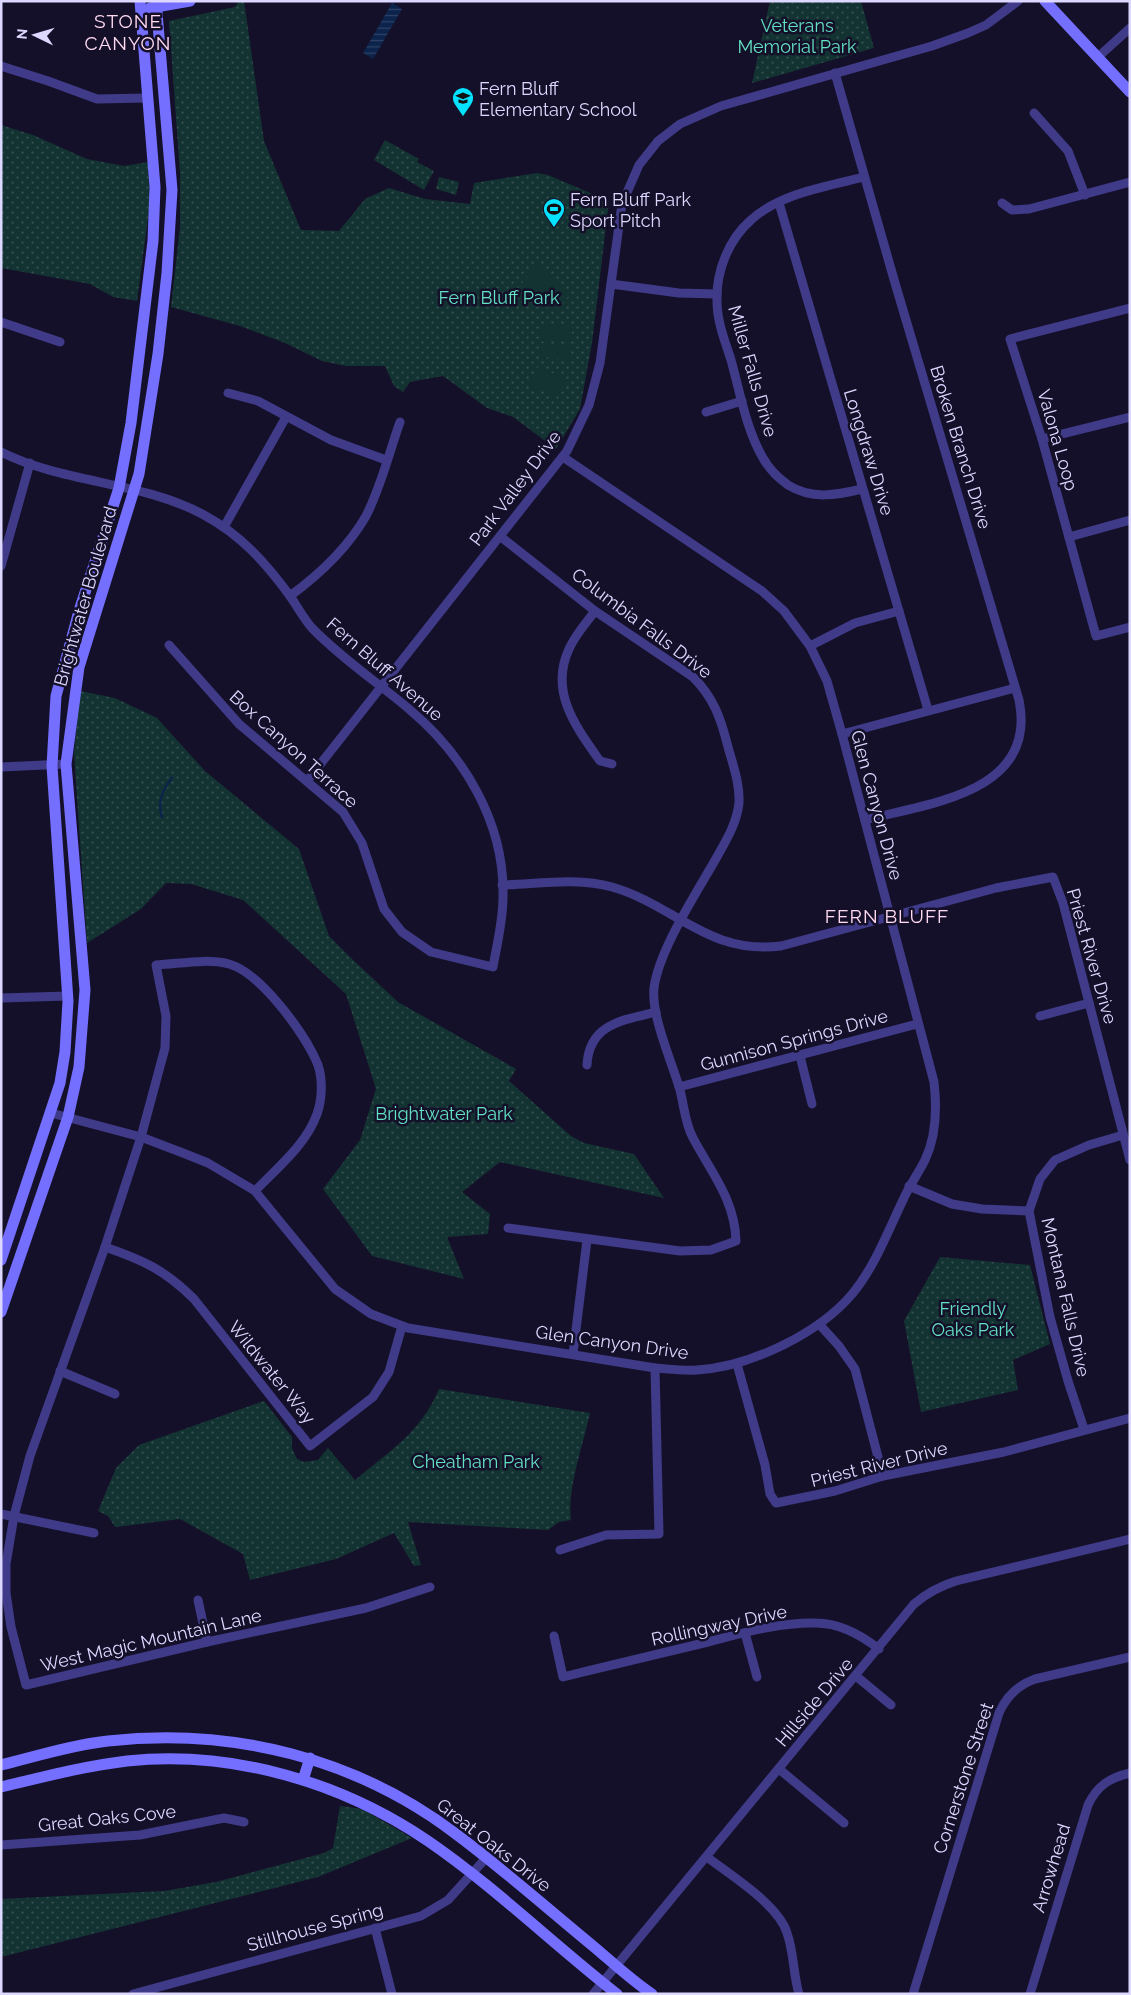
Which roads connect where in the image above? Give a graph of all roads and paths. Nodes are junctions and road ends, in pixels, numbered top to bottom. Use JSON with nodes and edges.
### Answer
{"nodes":[{"id":1,"x":190,"y":1,"type":"edge"},
{"id":2,"x":1018,"y":1,"type":"edge"},
{"id":3,"x":1045,"y":1,"type":"edge"},
{"id":4,"x":156,"y":4,"type":"edge"},
{"id":5,"x":140,"y":5,"type":"edge"},
{"id":6,"x":1130,"y":28,"type":"edge"},
{"id":7,"x":1098,"y":57,"type":"junction"},
{"id":8,"x":1,"y":66,"type":"edge"},
{"id":9,"x":835,"y":74,"type":"junction"},
{"id":10,"x":1130,"y":92,"type":"edge"},
{"id":11,"x":147,"y":98,"type":"junction"},
{"id":12,"x":1034,"y":113,"type":"dead end"},
{"id":13,"x":863,"y":177,"type":"junction"},
{"id":14,"x":1130,"y":182,"type":"edge"},
{"id":15,"x":1085,"y":195,"type":"junction"},
{"id":16,"x":779,"y":203,"type":"junction"},
{"id":17,"x":1002,"y":203,"type":"dead end"},
{"id":18,"x":611,"y":284,"type":"junction"},
{"id":19,"x":717,"y":294,"type":"junction"},
{"id":20,"x":1130,"y":308,"type":"edge"},
{"id":21,"x":1,"y":322,"type":"edge"},
{"id":22,"x":60,"y":342,"type":"dead end"},
{"id":23,"x":228,"y":393,"type":"dead end"},
{"id":24,"x":742,"y":401,"type":"junction"},
{"id":25,"x":706,"y":412,"type":"dead end"},
{"id":26,"x":286,"y":417,"type":"junction"},
{"id":27,"x":1130,"y":417,"type":"edge"},
{"id":28,"x":400,"y":422,"type":"dead end"},
{"id":29,"x":1042,"y":439,"type":"junction"},
{"id":30,"x":1,"y":452,"type":"edge"},
{"id":31,"x":563,"y":457,"type":"junction"},
{"id":32,"x":386,"y":460,"type":"junction"},
{"id":33,"x":30,"y":463,"type":"junction"},
{"id":34,"x":119,"y":488,"type":"junction"},
{"id":35,"x":862,"y":489,"type":"junction"},
{"id":36,"x":134,"y":491,"type":"junction"},
{"id":37,"x":1130,"y":520,"type":"edge"},
{"id":38,"x":224,"y":527,"type":"junction"},
{"id":39,"x":501,"y":537,"type":"junction"},
{"id":40,"x":1069,"y":537,"type":"junction"},
{"id":41,"x":1,"y":566,"type":"edge"},
{"id":42,"x":290,"y":596,"type":"junction"},
{"id":43,"x":596,"y":611,"type":"junction"},
{"id":44,"x":899,"y":611,"type":"junction"},
{"id":45,"x":1130,"y":627,"type":"edge"},
{"id":46,"x":169,"y":645,"type":"dead end"},
{"id":47,"x":810,"y":646,"type":"junction"},
{"id":48,"x":381,"y":687,"type":"junction"},
{"id":49,"x":1015,"y":688,"type":"junction"},
{"id":50,"x":928,"y":710,"type":"junction"},
{"id":51,"x":842,"y":734,"type":"junction"},
{"id":52,"x":66,"y":764,"type":"junction"},
{"id":53,"x":612,"y":764,"type":"dead end"},
{"id":54,"x":52,"y":766,"type":"junction"},
{"id":55,"x":1,"y":767,"type":"edge"},
{"id":56,"x":307,"y":781,"type":"junction"},
{"id":57,"x":865,"y":820,"type":"junction"},
{"id":58,"x":502,"y":884,"type":"junction"},
{"id":59,"x":889,"y":916,"type":"junction"},
{"id":60,"x":682,"y":920,"type":"junction"},
{"id":61,"x":493,"y":967,"type":"joint"},
{"id":62,"x":68,"y":996,"type":"junction"},
{"id":63,"x":1,"y":998,"type":"edge"},
{"id":64,"x":1089,"y":1003,"type":"junction"},
{"id":65,"x":656,"y":1012,"type":"junction"},
{"id":66,"x":1040,"y":1016,"type":"dead end"},
{"id":67,"x":917,"y":1024,"type":"junction"},
{"id":68,"x":800,"y":1056,"type":"junction"},
{"id":69,"x":587,"y":1065,"type":"dead end"},
{"id":70,"x":679,"y":1087,"type":"junction"},
{"id":71,"x":812,"y":1104,"type":"dead end"},
{"id":72,"x":51,"y":1113,"type":"junction"},
{"id":73,"x":68,"y":1117,"type":"junction"},
{"id":74,"x":1123,"y":1135,"type":"junction"},
{"id":75,"x":141,"y":1138,"type":"junction"},
{"id":76,"x":1130,"y":1160,"type":"edge"},
{"id":77,"x":909,"y":1186,"type":"junction"},
{"id":78,"x":255,"y":1191,"type":"junction"},
{"id":79,"x":1030,"y":1211,"type":"junction"},
{"id":80,"x":508,"y":1228,"type":"dead end"},
{"id":81,"x":586,"y":1240,"type":"junction"},
{"id":82,"x":105,"y":1247,"type":"junction"},
{"id":83,"x":1,"y":1260,"type":"edge"},
{"id":84,"x":4,"y":1293,"type":"edge"},
{"id":85,"x":1,"y":1312,"type":"edge"},
{"id":86,"x":819,"y":1324,"type":"junction"},
{"id":87,"x":402,"y":1326,"type":"junction"},
{"id":88,"x":573,"y":1354,"type":"junction"},
{"id":89,"x":738,"y":1364,"type":"junction"},
{"id":90,"x":655,"y":1368,"type":"junction"},
{"id":91,"x":60,"y":1371,"type":"junction"},
{"id":92,"x":115,"y":1394,"type":"dead end"},
{"id":93,"x":1130,"y":1418,"type":"edge"},
{"id":94,"x":1084,"y":1429,"type":"junction"},
{"id":95,"x":883,"y":1476,"type":"junction"},
{"id":96,"x":1,"y":1514,"type":"edge"},
{"id":97,"x":14,"y":1516,"type":"junction"},
{"id":98,"x":94,"y":1533,"type":"dead end"},
{"id":99,"x":1130,"y":1540,"type":"edge"},
{"id":100,"x":560,"y":1550,"type":"dead end"},
{"id":101,"x":430,"y":1588,"type":"dead end"},
{"id":102,"x":198,"y":1600,"type":"dead end"},
{"id":103,"x":745,"y":1633,"type":"junction"},
{"id":104,"x":554,"y":1636,"type":"dead end"},
{"id":105,"x":207,"y":1642,"type":"junction"},
{"id":106,"x":879,"y":1649,"type":"junction"},
{"id":107,"x":1130,"y":1657,"type":"edge"},
{"id":108,"x":856,"y":1676,"type":"junction"},
{"id":109,"x":757,"y":1677,"type":"dead end"},
{"id":110,"x":891,"y":1705,"type":"dead end"},
{"id":111,"x":281,"y":1750,"type":"junction"},
{"id":112,"x":310,"y":1758,"type":"junction"},
{"id":113,"x":1,"y":1765,"type":"edge"},
{"id":114,"x":779,"y":1769,"type":"junction"},
{"id":115,"x":1130,"y":1772,"type":"edge"},
{"id":116,"x":277,"y":1773,"type":"junction"},
{"id":117,"x":303,"y":1780,"type":"junction"},
{"id":118,"x":1,"y":1787,"type":"edge"},
{"id":119,"x":244,"y":1822,"type":"dead end"},
{"id":120,"x":844,"y":1823,"type":"dead end"},
{"id":121,"x":1,"y":1844,"type":"edge"},
{"id":122,"x":707,"y":1857,"type":"junction"},
{"id":123,"x":486,"y":1858,"type":"junction"},
{"id":124,"x":471,"y":1874,"type":"junction"},
{"id":125,"x":375,"y":1928,"type":"junction"},
{"id":126,"x":616,"y":1966,"type":"junction"},
{"id":127,"x":602,"y":1982,"type":"junction"},
{"id":128,"x":133,"y":1994,"type":"edge"},
{"id":129,"x":392,"y":1994,"type":"edge"},
{"id":130,"x":593,"y":1994,"type":"edge"},
{"id":131,"x":617,"y":1994,"type":"edge"},
{"id":132,"x":652,"y":1994,"type":"edge"},
{"id":133,"x":798,"y":1994,"type":"edge"},
{"id":134,"x":913,"y":1994,"type":"edge"},
{"id":135,"x":1030,"y":1994,"type":"edge"}],
"edges":[{"from":1,"to":4,"type":"street"},
{"from":2,"to":9,"type":"street","name":"Park Valley Drive"},
{"from":3,"to":7,"type":"street"},
{"from":4,"to":5,"type":"street"},
{"from":4,"to":36,"type":"street","name":"Brightwater Boulevard"},
{"from":5,"to":11,"type":"street","name":"Brightwater Boulevard"},
{"from":6,"to":7,"type":"street"},
{"from":7,"to":10,"type":"street"},
{"from":8,"to":11,"type":"street"},
{"from":9,"to":13,"type":"street","name":"Broken Branch Drive"},
{"from":9,"to":18,"type":"street","name":"Park Valley Drive"},
{"from":11,"to":34,"type":"street","name":"Brightwater Boulevard"},
{"from":12,"to":15,"type":"street"},
{"from":13,"to":16,"type":"street","name":"Miller Falls Drive"},
{"from":13,"to":49,"type":"street","name":"Broken Branch Drive"},
{"from":14,"to":15,"type":"street"},
{"from":15,"to":17,"type":"street"},
{"from":16,"to":19,"type":"street","name":"Miller Falls Drive"},
{"from":16,"to":35,"type":"street","name":"Longdraw Drive"},
{"from":18,"to":19,"type":"street"},
{"from":18,"to":31,"type":"street","name":"Park Valley Drive"},
{"from":19,"to":24,"type":"street","name":"Miller Falls Drive"},
{"from":20,"to":29,"type":"street","name":"Valona Loop"},
{"from":21,"to":22,"type":"street"},
{"from":23,"to":26,"type":"street"},
{"from":24,"to":25,"type":"street"},
{"from":24,"to":35,"type":"street","name":"Miller Falls Drive"},
{"from":26,"to":32,"type":"street"},
{"from":26,"to":38,"type":"street"},
{"from":27,"to":29,"type":"street"},
{"from":28,"to":32,"type":"street"},
{"from":29,"to":40,"type":"street","name":"Valona Loop"},
{"from":30,"to":33,"type":"street","name":"Fern Bluff Avenue"},
{"from":31,"to":39,"type":"street","name":"Park Valley Drive"},
{"from":31,"to":47,"type":"street","name":"Glen Canyon Drive"},
{"from":32,"to":42,"type":"street"},
{"from":33,"to":34,"type":"street","name":"Fern Bluff Avenue"},
{"from":33,"to":41,"type":"street"},
{"from":34,"to":36,"type":"street","name":"Fern Bluff Avenue"},
{"from":34,"to":54,"type":"street","name":"Brightwater Boulevard"},
{"from":35,"to":44,"type":"street","name":"Longdraw Drive"},
{"from":36,"to":38,"type":"street","name":"Fern Bluff Avenue"},
{"from":36,"to":52,"type":"street","name":"Brightwater Boulevard"},
{"from":37,"to":40,"type":"street"},
{"from":38,"to":42,"type":"street","name":"Fern Bluff Avenue"},
{"from":39,"to":43,"type":"street","name":"Columbia Falls Drive"},
{"from":39,"to":48,"type":"street","name":"Park Valley Drive"},
{"from":40,"to":45,"type":"street","name":"Valona Loop"},
{"from":42,"to":48,"type":"street","name":"Fern Bluff Avenue"},
{"from":43,"to":53,"type":"street"},
{"from":43,"to":60,"type":"street","name":"Columbia Falls Drive"},
{"from":44,"to":47,"type":"street"},
{"from":44,"to":50,"type":"street","name":"Longdraw Drive"},
{"from":46,"to":56,"type":"street","name":"Box Canyon Terrace"},
{"from":47,"to":51,"type":"street","name":"Glen Canyon Drive"},
{"from":48,"to":56,"type":"street","name":"Park Valley Drive"},
{"from":48,"to":58,"type":"street","name":"Fern Bluff Avenue"},
{"from":49,"to":50,"type":"street"},
{"from":49,"to":57,"type":"street","name":"Broken Branch Drive"},
{"from":50,"to":51,"type":"street"},
{"from":51,"to":57,"type":"street","name":"Glen Canyon Drive"},
{"from":52,"to":54,"type":"street"},
{"from":52,"to":73,"type":"street","name":"Brightwater Boulevard"},
{"from":54,"to":55,"type":"street"},
{"from":54,"to":62,"type":"street","name":"Brightwater Boulevard"},
{"from":56,"to":61,"type":"street","name":"Box Canyon Terrace"},
{"from":57,"to":59,"type":"street","name":"Glen Canyon Drive"},
{"from":58,"to":60,"type":"street"},
{"from":58,"to":61,"type":"street","name":"Fern Bluff Avenue"},
{"from":59,"to":60,"type":"street"},
{"from":59,"to":64,"type":"street","name":"Priest River Drive"},
{"from":59,"to":67,"type":"street","name":"Glen Canyon Drive"},
{"from":60,"to":65,"type":"street","name":"Columbia Falls Drive"},
{"from":62,"to":63,"type":"street"},
{"from":62,"to":72,"type":"street","name":"Brightwater Boulevard"},
{"from":64,"to":66,"type":"street"},
{"from":64,"to":74,"type":"street","name":"Priest River Drive"},
{"from":65,"to":69,"type":"street"},
{"from":65,"to":70,"type":"street","name":"Columbia Falls Drive"},
{"from":67,"to":68,"type":"street","name":"Gunnison Springs Drive"},
{"from":67,"to":77,"type":"street","name":"Glen Canyon Drive"},
{"from":68,"to":70,"type":"street","name":"Gunnison Springs Drive"},
{"from":68,"to":71,"type":"street"},
{"from":70,"to":81,"type":"street","name":"Columbia Falls Drive"},
{"from":72,"to":73,"type":"street","name":"Glen Canyon Drive"},
{"from":72,"to":83,"type":"street","name":"Brightwater Boulevard"},
{"from":73,"to":75,"type":"street","name":"Glen Canyon Drive"},
{"from":73,"to":84,"type":"street","name":"Brightwater Boulevard"},
{"from":74,"to":76,"type":"street","name":"Priest River Drive"},
{"from":74,"to":79,"type":"street","name":"Montana Falls Drive"},
{"from":75,"to":78,"type":"street","name":"Glen Canyon Drive"},
{"from":75,"to":78,"type":"street","name":"West Magic Mountain Lane"},
{"from":75,"to":82,"type":"street","name":"West Magic Mountain Lane"},
{"from":77,"to":79,"type":"street"},
{"from":77,"to":86,"type":"street","name":"Glen Canyon Drive"},
{"from":78,"to":87,"type":"street","name":"Glen Canyon Drive"},
{"from":79,"to":94,"type":"street","name":"Montana Falls Drive"},
{"from":80,"to":81,"type":"street","name":"Columbia Falls Drive"},
{"from":81,"to":88,"type":"street"},
{"from":82,"to":87,"type":"street","name":"Wildwater Way"},
{"from":82,"to":91,"type":"street","name":"West Magic Mountain Lane"},
{"from":84,"to":85,"type":"street","name":"Brightwater Boulevard"},
{"from":86,"to":89,"type":"street","name":"Glen Canyon Drive"},
{"from":86,"to":95,"type":"street"},
{"from":87,"to":88,"type":"street","name":"Glen Canyon Drive"},
{"from":88,"to":90,"type":"street","name":"Glen Canyon Drive"},
{"from":89,"to":90,"type":"street","name":"Glen Canyon Drive"},
{"from":89,"to":95,"type":"street","name":"Priest River Drive"},
{"from":90,"to":100,"type":"street"},
{"from":91,"to":92,"type":"street"},
{"from":91,"to":97,"type":"street","name":"West Magic Mountain Lane"},
{"from":93,"to":94,"type":"street","name":"Priest River Drive"},
{"from":94,"to":95,"type":"street","name":"Priest River Drive"},
{"from":96,"to":97,"type":"street"},
{"from":97,"to":98,"type":"street"},
{"from":97,"to":105,"type":"street","name":"West Magic Mountain Lane"},
{"from":99,"to":106,"type":"street","name":"Hillside Drive"},
{"from":101,"to":105,"type":"street","name":"West Magic Mountain Lane"},
{"from":102,"to":105,"type":"street"},
{"from":103,"to":104,"type":"street","name":"Rollingway Drive"},
{"from":103,"to":106,"type":"street","name":"Rollingway Drive"},
{"from":103,"to":109,"type":"street"},
{"from":106,"to":108,"type":"street","name":"Hillside Drive"},
{"from":107,"to":134,"type":"street","name":"Cornerstone Street"},
{"from":108,"to":110,"type":"street"},
{"from":108,"to":114,"type":"street","name":"Hillside Drive"},
{"from":111,"to":112,"type":"street","name":"Great Oaks Drive"},
{"from":111,"to":113,"type":"street","name":"Great Oaks Drive"},
{"from":111,"to":116,"type":"street"},
{"from":112,"to":117,"type":"street"},
{"from":112,"to":123,"type":"street","name":"Great Oaks Drive"},
{"from":114,"to":120,"type":"street"},
{"from":114,"to":122,"type":"street","name":"Hillside Drive"},
{"from":115,"to":135,"type":"street","name":"Arrowhead"},
{"from":116,"to":117,"type":"street","name":"Great Oaks Drive"},
{"from":116,"to":118,"type":"street","name":"Great Oaks Drive"},
{"from":117,"to":124,"type":"street","name":"Great Oaks Drive"},
{"from":119,"to":121,"type":"street","name":"Great Oaks Cove"},
{"from":122,"to":126,"type":"street","name":"Hillside Drive"},
{"from":122,"to":133,"type":"street"},
{"from":123,"to":124,"type":"street","name":"Stillhouse Spring"},
{"from":123,"to":126,"type":"street","name":"Great Oaks Drive"},
{"from":124,"to":125,"type":"street","name":"Stillhouse Spring"},
{"from":124,"to":127,"type":"street","name":"Great Oaks Drive"},
{"from":125,"to":128,"type":"street","name":"Stillhouse Spring"},
{"from":125,"to":129,"type":"street"},
{"from":126,"to":127,"type":"street","name":"Hillside Drive"},
{"from":126,"to":132,"type":"street","name":"Great Oaks Drive"},
{"from":127,"to":130,"type":"street","name":"Hillside Drive"},
{"from":127,"to":131,"type":"street","name":"Great Oaks Drive"}]}
